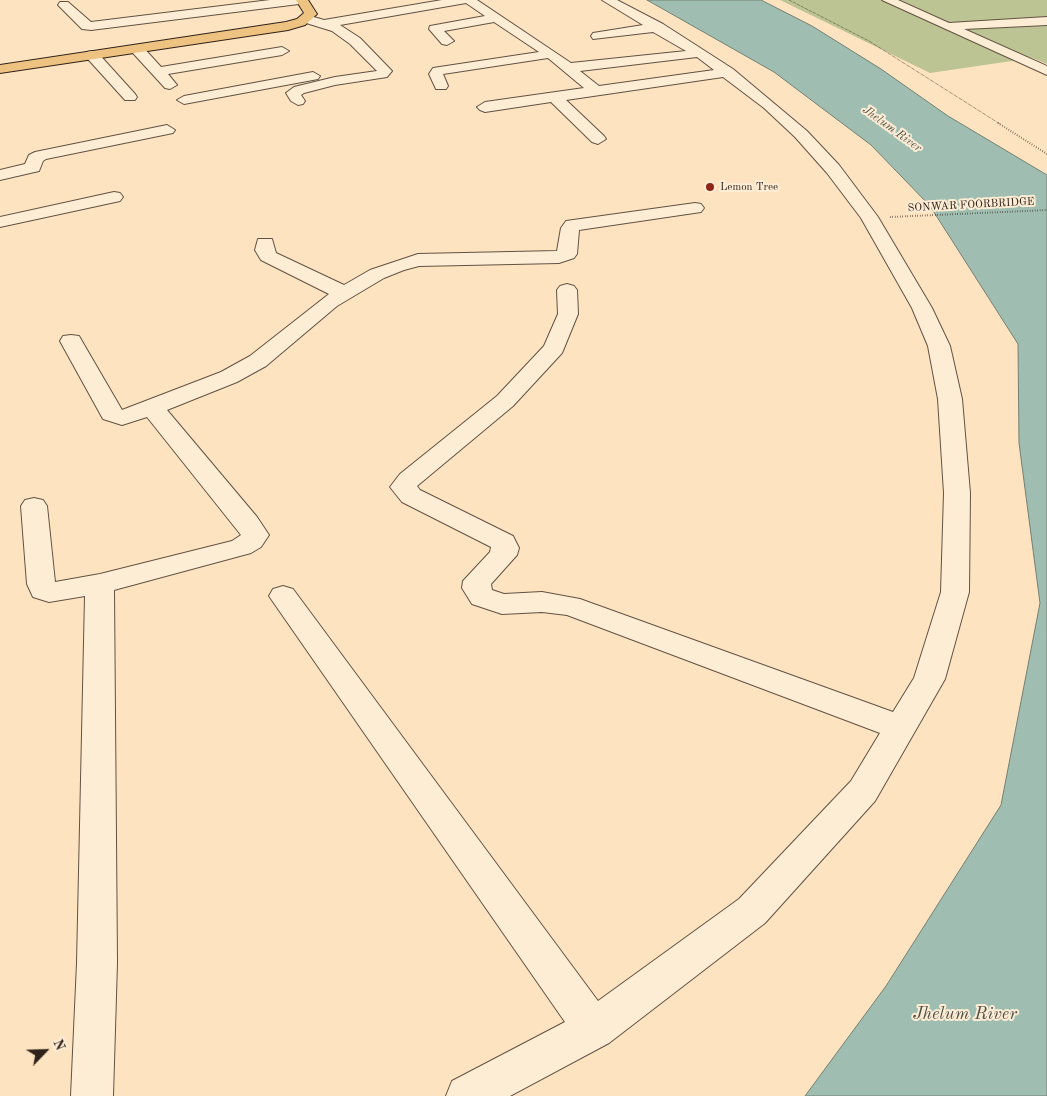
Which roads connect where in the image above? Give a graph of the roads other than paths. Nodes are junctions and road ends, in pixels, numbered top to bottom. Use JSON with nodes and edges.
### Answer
{"nodes":[{"id":1,"x":300,"y":0,"type":"edge"},
{"id":2,"x":464,"y":0,"type":"edge"},
{"id":3,"x":469,"y":0,"type":"edge"},
{"id":4,"x":608,"y":0,"type":"edge"},
{"id":5,"x":888,"y":0,"type":"edge"},
{"id":6,"x":64,"y":5,"type":"dead end"},
{"id":7,"x":496,"y":18,"type":"junction"},
{"id":8,"x":307,"y":19,"type":"junction"},
{"id":9,"x":1047,"y":20,"type":"edge"},
{"id":10,"x":327,"y":23,"type":"junction"},
{"id":11,"x":945,"y":26,"type":"junction"},
{"id":12,"x":658,"y":27,"type":"junction"},
{"id":13,"x":598,"y":36,"type":"dead end"},
{"id":14,"x":530,"y":40,"type":"junction"},
{"id":15,"x":447,"y":41,"type":"dead end"},
{"id":16,"x":512,"y":43,"type":"dead end"},
{"id":17,"x":137,"y":49,"type":"junction"},
{"id":18,"x":458,"y":50,"type":"dead end"},
{"id":19,"x":282,"y":51,"type":"dead end"},
{"id":20,"x":439,"y":53,"type":"dead end"},
{"id":21,"x":700,"y":53,"type":"junction"},
{"id":22,"x":551,"y":54,"type":"junction"},
{"id":23,"x":92,"y":56,"type":"junction"},
{"id":24,"x":1019,"y":58,"type":"junction"},
{"id":25,"x":567,"y":68,"type":"junction"},
{"id":26,"x":0,"y":69,"type":"edge"},
{"id":27,"x":1047,"y":71,"type":"edge"},
{"id":28,"x":158,"y":72,"type":"junction"},
{"id":29,"x":728,"y":72,"type":"junction"},
{"id":30,"x":315,"y":76,"type":"dead end"},
{"id":31,"x":1047,"y":80,"type":"edge"},
{"id":32,"x":441,"y":86,"type":"dead end"},
{"id":33,"x":596,"y":91,"type":"junction"},
{"id":34,"x":130,"y":97,"type":"dead end"},
{"id":35,"x":554,"y":97,"type":"junction"},
{"id":36,"x":184,"y":100,"type":"junction"},
{"id":37,"x":298,"y":100,"type":"dead end"},
{"id":38,"x":485,"y":108,"type":"dead end"},
{"id":39,"x":195,"y":112,"type":"dead end"},
{"id":40,"x":167,"y":130,"type":"dead end"},
{"id":41,"x":598,"y":139,"type":"dead end"},
{"id":42,"x":0,"y":175,"type":"edge"},
{"id":43,"x":114,"y":196,"type":"dead end"},
{"id":44,"x":695,"y":208,"type":"dead end"},
{"id":45,"x":0,"y":222,"type":"edge"},
{"id":46,"x":265,"y":243,"type":"dead end"},
{"id":47,"x":567,"y":290,"type":"dead end"},
{"id":48,"x":344,"y":293,"type":"junction"},
{"id":49,"x":71,"y":341,"type":"dead end"},
{"id":50,"x":152,"y":408,"type":"junction"},
{"id":51,"x":34,"y":506,"type":"dead end"},
{"id":52,"x":100,"y":584,"type":"junction"},
{"id":53,"x":283,"y":596,"type":"dead end"},
{"id":54,"x":900,"y":728,"type":"junction"},
{"id":55,"x":594,"y":1029,"type":"junction"},
{"id":56,"x":92,"y":1096,"type":"edge"},
{"id":57,"x":466,"y":1096,"type":"edge"}],
"edges":[{"from":1,"to":6,"type":"street"},
{"from":1,"to":8,"type":"main road"},
{"from":2,"to":10,"type":"street"},
{"from":3,"to":7,"type":"street"},
{"from":4,"to":12,"type":"street"},
{"from":5,"to":11,"type":"street"},
{"from":7,"to":14,"type":"street"},
{"from":7,"to":15,"type":"street"},
{"from":8,"to":10,"type":"street"},
{"from":8,"to":17,"type":"main road"},
{"from":9,"to":11,"type":"street"},
{"from":10,"to":37,"type":"street"},
{"from":11,"to":24,"type":"street"},
{"from":12,"to":13,"type":"street"},
{"from":12,"to":21,"type":"street"},
{"from":14,"to":16,"type":"street"},
{"from":14,"to":22,"type":"street"},
{"from":17,"to":23,"type":"main road"},
{"from":17,"to":28,"type":"street"},
{"from":18,"to":20,"type":"street"},
{"from":19,"to":28,"type":"street"},
{"from":21,"to":25,"type":"street"},
{"from":21,"to":29,"type":"street"},
{"from":22,"to":25,"type":"street"},
{"from":22,"to":32,"type":"street"},
{"from":23,"to":26,"type":"main road"},
{"from":23,"to":34,"type":"street"},
{"from":24,"to":27,"type":"street"},
{"from":24,"to":31,"type":"street"},
{"from":25,"to":33,"type":"street"},
{"from":28,"to":36,"type":"street"},
{"from":29,"to":33,"type":"street"},
{"from":29,"to":54,"type":"street"},
{"from":30,"to":36,"type":"street"},
{"from":33,"to":35,"type":"street"},
{"from":35,"to":38,"type":"street"},
{"from":35,"to":41,"type":"street"},
{"from":36,"to":39,"type":"street"},
{"from":40,"to":42,"type":"street"},
{"from":43,"to":45,"type":"street"},
{"from":44,"to":48,"type":"street"},
{"from":46,"to":48,"type":"street"},
{"from":47,"to":54,"type":"street"},
{"from":48,"to":50,"type":"street"},
{"from":49,"to":50,"type":"street"},
{"from":50,"to":52,"type":"street"},
{"from":51,"to":52,"type":"street"},
{"from":52,"to":56,"type":"street"},
{"from":53,"to":55,"type":"street"},
{"from":54,"to":55,"type":"street"},
{"from":55,"to":57,"type":"street"}]}
